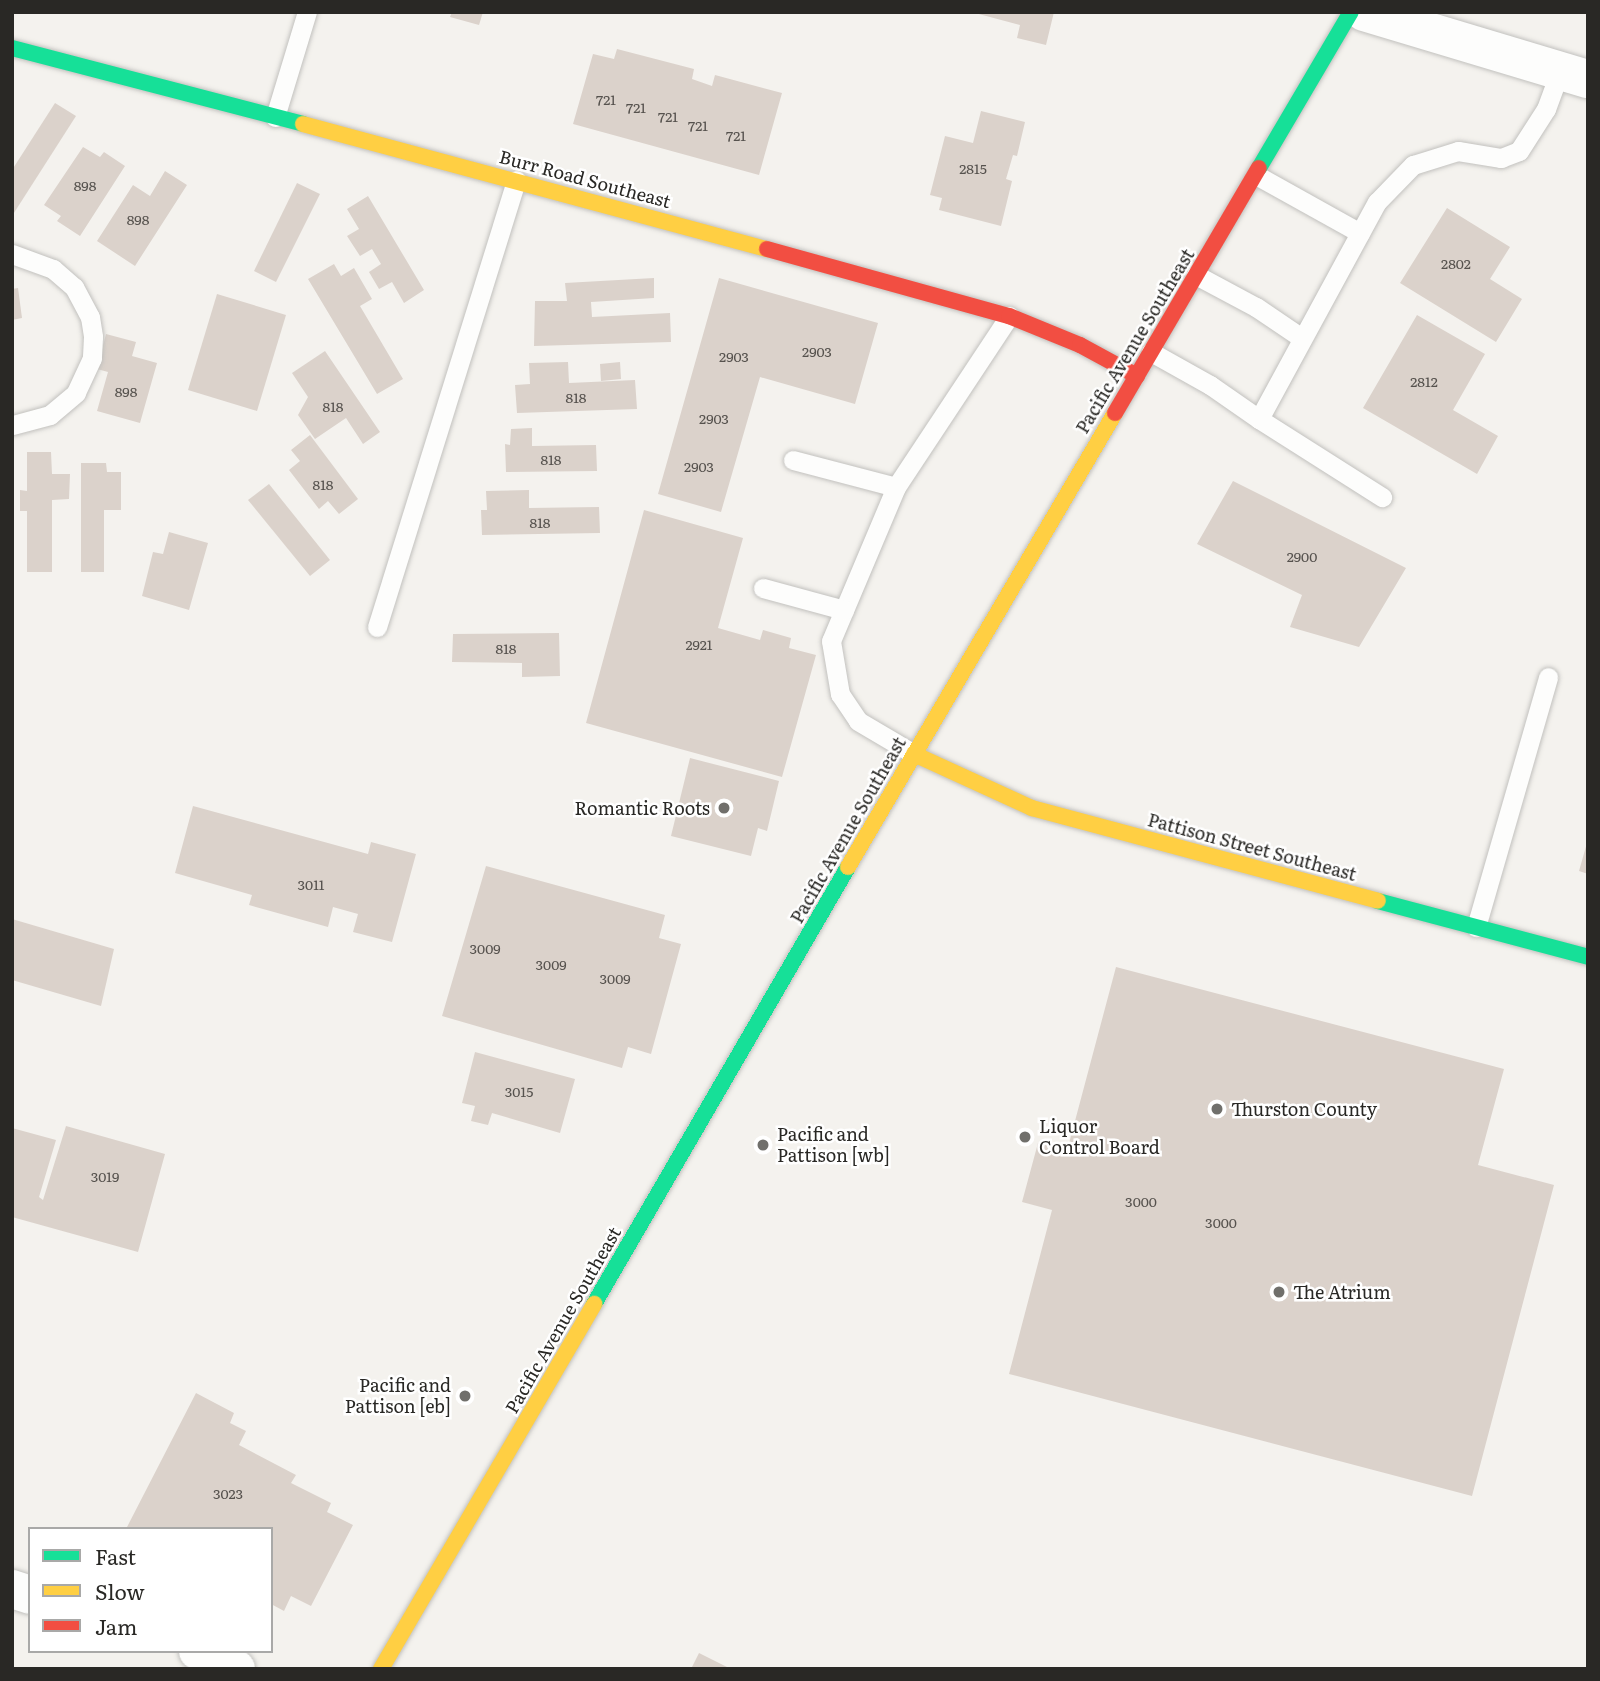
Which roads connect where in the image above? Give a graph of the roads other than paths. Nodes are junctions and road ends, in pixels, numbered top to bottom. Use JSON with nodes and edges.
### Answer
{"nodes":[{"id":1,"x":307,"y":12,"type":"edge"},
{"id":2,"x":1351,"y":12,"type":"edge"},
{"id":3,"x":1364,"y":12,"type":"edge"},
{"id":4,"x":12,"y":48,"type":"edge"},
{"id":5,"x":1574,"y":75,"type":"edge"},
{"id":6,"x":275,"y":117,"type":"junction"},
{"id":7,"x":1256,"y":175,"type":"junction"},
{"id":8,"x":516,"y":180,"type":"junction"},
{"id":9,"x":1360,"y":233,"type":"junction"},
{"id":10,"x":12,"y":254,"type":"edge"},
{"id":11,"x":1196,"y":275,"type":"junction"},
{"id":12,"x":1009,"y":316,"type":"junction"},
{"id":13,"x":1302,"y":338,"type":"junction"},
{"id":14,"x":1151,"y":352,"type":"junction"},
{"id":15,"x":1137,"y":376,"type":"junction"},
{"id":16,"x":1259,"y":419,"type":"junction"},
{"id":17,"x":12,"y":425,"type":"edge"},
{"id":18,"x":793,"y":460,"type":"dead end"},
{"id":19,"x":896,"y":487,"type":"junction"},
{"id":20,"x":1381,"y":497,"type":"dead end"},
{"id":21,"x":763,"y":588,"type":"dead end"},
{"id":22,"x":844,"y":610,"type":"junction"},
{"id":23,"x":377,"y":627,"type":"dead end"},
{"id":24,"x":1548,"y":677,"type":"dead end"},
{"id":25,"x":914,"y":754,"type":"junction"},
{"id":26,"x":1476,"y":927,"type":"junction"},
{"id":27,"x":1588,"y":957,"type":"edge"},
{"id":28,"x":202,"y":1653,"type":"edge"},
{"id":29,"x":236,"y":1669,"type":"edge"},
{"id":30,"x":381,"y":1669,"type":"edge"}],
"edges":[{"from":1,"to":6,"type":"lane"},
{"from":2,"to":7,"type":"main road","name":"Pacific Avenue Southeast"},
{"from":3,"to":5,"type":"street"},
{"from":4,"to":6,"type":"main road","name":"Burr Road Southeast"},
{"from":5,"to":9,"type":"lane"},
{"from":6,"to":8,"type":"main road","name":"Burr Road Southeast"},
{"from":7,"to":9,"type":"lane"},
{"from":7,"to":11,"type":"main road","name":"Pacific Avenue Southeast"},
{"from":8,"to":12,"type":"main road","name":"Burr Road Southeast"},
{"from":8,"to":23,"type":"lane"},
{"from":9,"to":13,"type":"lane"},
{"from":10,"to":17,"type":"lane"},
{"from":11,"to":13,"type":"lane"},
{"from":11,"to":14,"type":"main road","name":"Pacific Avenue Southeast"},
{"from":12,"to":15,"type":"main road","name":"Burr Road Southeast"},
{"from":12,"to":19,"type":"lane"},
{"from":13,"to":16,"type":"lane"},
{"from":14,"to":15,"type":"main road","name":"Pacific Avenue Southeast"},
{"from":14,"to":16,"type":"lane"},
{"from":15,"to":25,"type":"main road","name":"Pacific Avenue Southeast"},
{"from":16,"to":20,"type":"lane"},
{"from":18,"to":19,"type":"lane"},
{"from":19,"to":22,"type":"lane"},
{"from":21,"to":22,"type":"lane"},
{"from":22,"to":25,"type":"lane"},
{"from":24,"to":26,"type":"lane"},
{"from":25,"to":26,"type":"main road","name":"Pattison Street Southeast"},
{"from":25,"to":30,"type":"main road","name":"Pacific Avenue Southeast"},
{"from":26,"to":27,"type":"main road","name":"Pattison Street Southeast"},
{"from":28,"to":29,"type":"street"}]}
